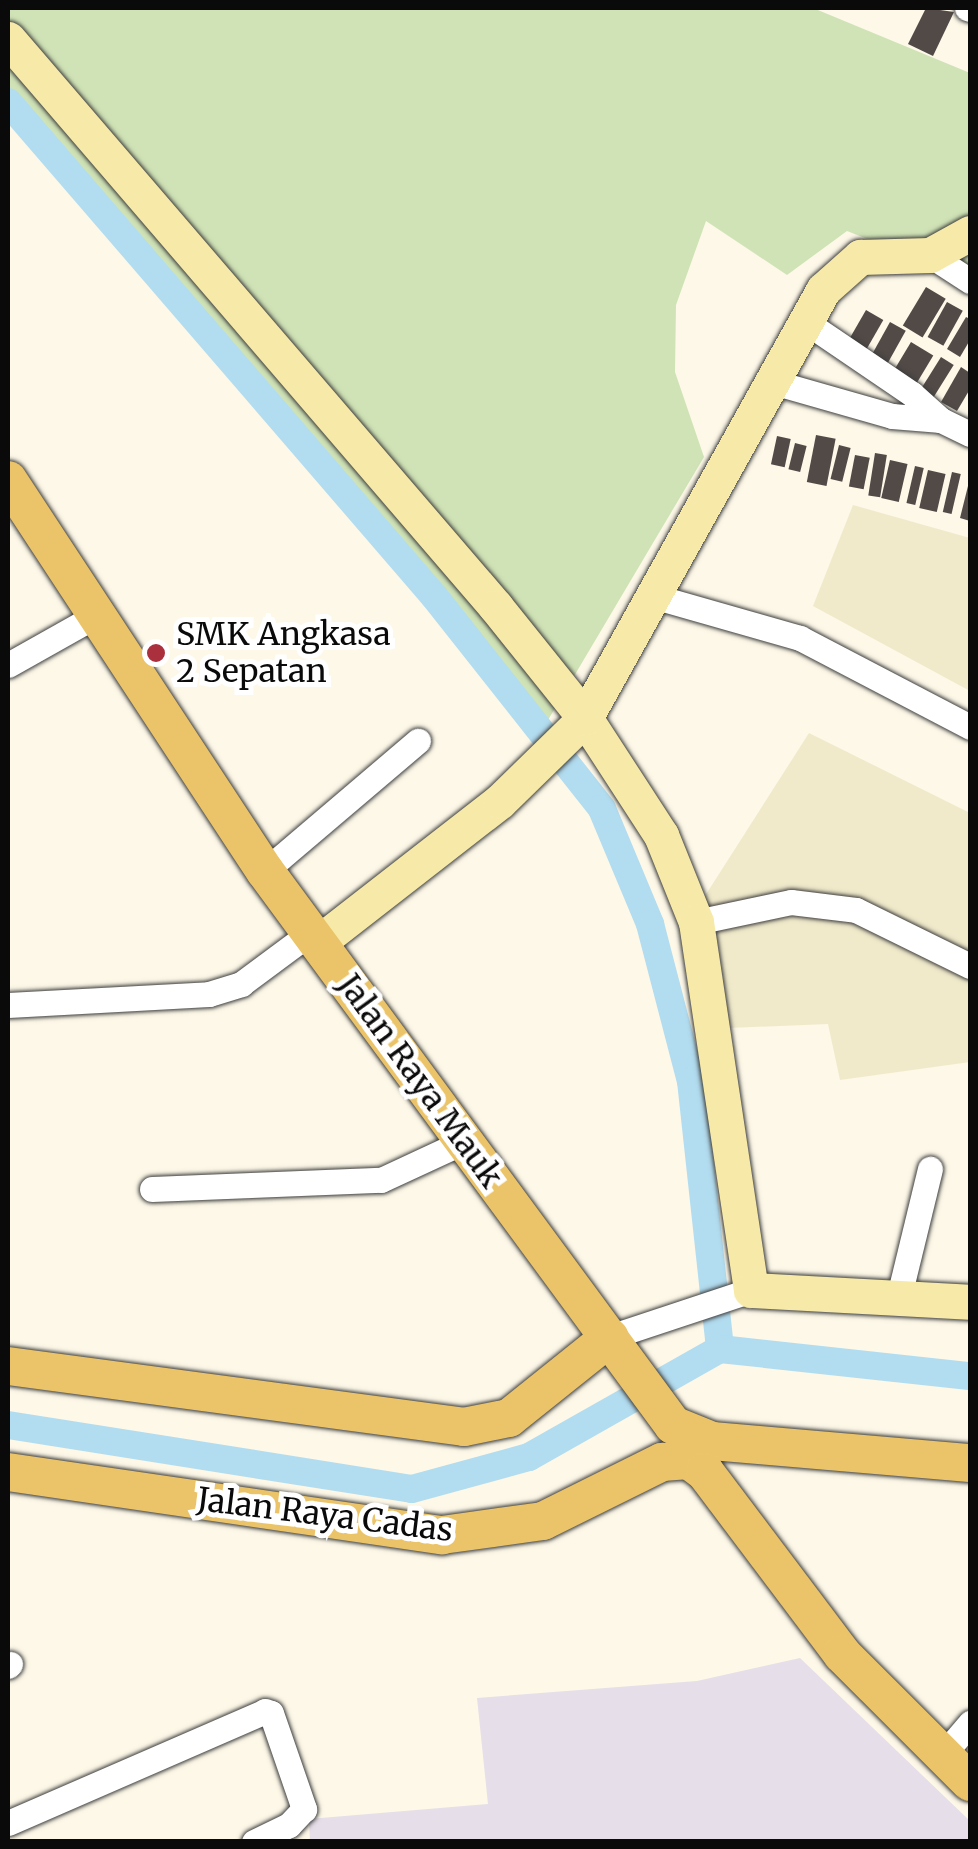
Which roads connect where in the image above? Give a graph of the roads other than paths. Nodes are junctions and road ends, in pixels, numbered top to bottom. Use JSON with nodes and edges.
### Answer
{"nodes":[{"id":1,"x":8,"y":39,"type":"edge"},
{"id":2,"x":970,"y":233,"type":"edge"},
{"id":3,"x":930,"y":254,"type":"junction"},
{"id":4,"x":970,"y":281,"type":"edge"},
{"id":5,"x":802,"y":320,"type":"junction"},
{"id":6,"x":773,"y":382,"type":"junction"},
{"id":7,"x":941,"y":420,"type":"junction"},
{"id":8,"x":970,"y":434,"type":"edge"},
{"id":9,"x":8,"y":480,"type":"edge"},
{"id":10,"x":656,"y":597,"type":"junction"},
{"id":11,"x":95,"y":616,"type":"junction"},
{"id":12,"x":8,"y":665,"type":"edge"},
{"id":13,"x":970,"y":726,"type":"edge"},
{"id":14,"x":576,"y":727,"type":"junction"},
{"id":15,"x":418,"y":742,"type":"dead end"},
{"id":16,"x":266,"y":871,"type":"junction"},
{"id":17,"x":696,"y":922,"type":"junction"},
{"id":18,"x":315,"y":937,"type":"junction"},
{"id":19,"x":970,"y":966,"type":"edge"},
{"id":20,"x":8,"y":1005,"type":"edge"},
{"id":21,"x":463,"y":1142,"type":"junction"},
{"id":22,"x":930,"y":1169,"type":"dead end"},
{"id":23,"x":152,"y":1190,"type":"dead end"},
{"id":24,"x":738,"y":1294,"type":"junction"},
{"id":25,"x":899,"y":1296,"type":"junction"},
{"id":26,"x":970,"y":1302,"type":"edge"},
{"id":27,"x":622,"y":1339,"type":"junction"},
{"id":28,"x":8,"y":1366,"type":"edge"},
{"id":29,"x":970,"y":1463,"type":"edge"},
{"id":30,"x":8,"y":1472,"type":"edge"},
{"id":31,"x":970,"y":1723,"type":"edge"},
{"id":32,"x":941,"y":1757,"type":"junction"},
{"id":33,"x":970,"y":1782,"type":"edge"},
{"id":34,"x":8,"y":1823,"type":"edge"},
{"id":35,"x":254,"y":1842,"type":"edge"}],
"edges":[{"from":1,"to":14,"type":"street"},
{"from":2,"to":3,"type":"street"},
{"from":3,"to":4,"type":"street"},
{"from":3,"to":5,"type":"street"},
{"from":5,"to":6,"type":"street"},
{"from":5,"to":7,"type":"street"},
{"from":6,"to":7,"type":"street"},
{"from":6,"to":10,"type":"street"},
{"from":7,"to":8,"type":"street"},
{"from":9,"to":11,"type":"main road","name":"Jalan Raya Mauk"},
{"from":10,"to":13,"type":"street"},
{"from":10,"to":14,"type":"street"},
{"from":11,"to":12,"type":"street"},
{"from":11,"to":16,"type":"main road","name":"Jalan Raya Mauk"},
{"from":14,"to":17,"type":"street"},
{"from":14,"to":18,"type":"street"},
{"from":15,"to":16,"type":"street"},
{"from":16,"to":18,"type":"main road","name":"Jalan Raya Mauk"},
{"from":17,"to":19,"type":"street"},
{"from":17,"to":24,"type":"street"},
{"from":18,"to":20,"type":"street"},
{"from":18,"to":21,"type":"main road","name":"Jalan Raya Mauk"},
{"from":21,"to":23,"type":"street"},
{"from":21,"to":27,"type":"main road","name":"Jalan Raya Mauk"},
{"from":22,"to":25,"type":"street"},
{"from":24,"to":25,"type":"street"},
{"from":24,"to":27,"type":"street"},
{"from":25,"to":26,"type":"street"},
{"from":27,"to":28,"type":"main road"},
{"from":27,"to":29,"type":"main road","name":"Jalan Raya Mauk"},
{"from":30,"to":32,"type":"main road","name":"Jalan Raya Cadas"},
{"from":31,"to":32,"type":"street"},
{"from":32,"to":33,"type":"main road"},
{"from":34,"to":35,"type":"street"}]}
